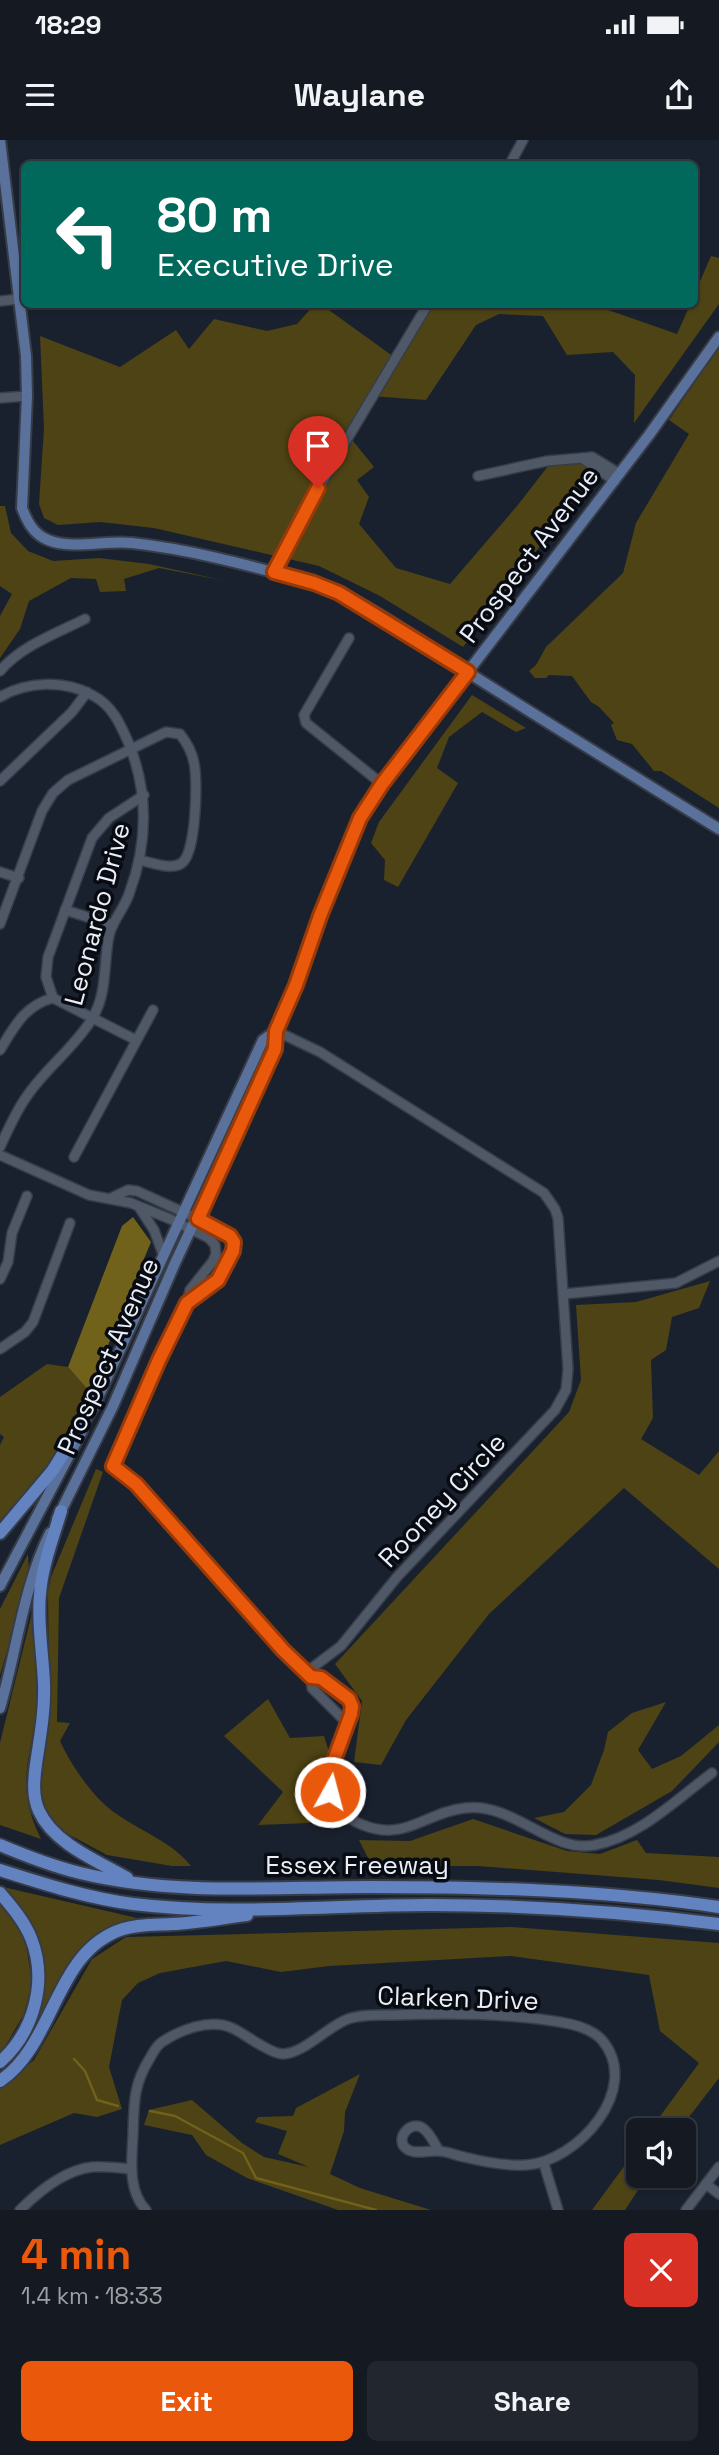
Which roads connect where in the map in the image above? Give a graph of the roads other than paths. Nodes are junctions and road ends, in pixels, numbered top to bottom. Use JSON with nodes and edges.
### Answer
{"nodes":[{"id":1,"x":0,"y":140,"type":"edge"},
{"id":2,"x":523,"y":140,"type":"edge"},
{"id":3,"x":512,"y":161,"type":"edge"},
{"id":4,"x":4,"y":202,"type":"edge"},
{"id":5,"x":19,"y":299,"type":"junction"},
{"id":6,"x":0,"y":301,"type":"edge"},
{"id":7,"x":426,"y":308,"type":"edge"},
{"id":8,"x":719,"y":337,"type":"edge"},
{"id":9,"x":27,"y":396,"type":"junction"},
{"id":10,"x":0,"y":398,"type":"edge"},
{"id":11,"x":478,"y":476,"type":"dead end"},
{"id":12,"x":617,"y":478,"type":"junction"},
{"id":13,"x":274,"y":572,"type":"junction"},
{"id":14,"x":85,"y":619,"type":"dead end"},
{"id":15,"x":349,"y":638,"type":"dead end"},
{"id":16,"x":0,"y":671,"type":"edge"},
{"id":17,"x":468,"y":672,"type":"junction"},
{"id":18,"x":87,"y":692,"type":"junction"},
{"id":19,"x":0,"y":697,"type":"edge"},
{"id":20,"x":130,"y":748,"type":"junction"},
{"id":21,"x":0,"y":781,"type":"edge"},
{"id":22,"x":382,"y":784,"type":"junction"},
{"id":23,"x":144,"y":794,"type":"junction"},
{"id":24,"x":719,"y":829,"type":"edge"},
{"id":25,"x":139,"y":860,"type":"junction"},
{"id":26,"x":0,"y":872,"type":"edge"},
{"id":27,"x":19,"y":878,"type":"junction"},
{"id":28,"x":65,"y":910,"type":"junction"},
{"id":29,"x":0,"y":924,"type":"edge"},
{"id":30,"x":113,"y":925,"type":"junction"},
{"id":31,"x":53,"y":998,"type":"junction"},
{"id":32,"x":153,"y":1010,"type":"dead end"},
{"id":33,"x":93,"y":1017,"type":"junction"},
{"id":34,"x":276,"y":1031,"type":"junction"},
{"id":35,"x":136,"y":1040,"type":"junction"},
{"id":36,"x":0,"y":1050,"type":"edge"},
{"id":37,"x":0,"y":1147,"type":"edge"},
{"id":38,"x":0,"y":1155,"type":"edge"},
{"id":39,"x":74,"y":1157,"type":"dead end"},
{"id":40,"x":27,"y":1196,"type":"dead end"},
{"id":41,"x":111,"y":1198,"type":"junction"},
{"id":42,"x":138,"y":1206,"type":"junction"},
{"id":43,"x":181,"y":1217,"type":"junction"},
{"id":44,"x":198,"y":1219,"type":"junction"},
{"id":45,"x":70,"y":1223,"type":"dead end"},
{"id":46,"x":192,"y":1230,"type":"junction"},
{"id":47,"x":163,"y":1254,"type":"junction"},
{"id":48,"x":719,"y":1261,"type":"edge"},
{"id":49,"x":0,"y":1279,"type":"edge"},
{"id":50,"x":564,"y":1294,"type":"junction"},
{"id":51,"x":187,"y":1303,"type":"junction"},
{"id":52,"x":0,"y":1349,"type":"edge"},
{"id":53,"x":97,"y":1399,"type":"junction"},
{"id":54,"x":61,"y":1511,"type":"junction"},
{"id":55,"x":0,"y":1533,"type":"edge"},
{"id":56,"x":0,"y":1586,"type":"edge"},
{"id":57,"x":309,"y":1674,"type":"junction"},
{"id":58,"x":0,"y":1708,"type":"edge"},
{"id":59,"x":346,"y":1722,"type":"junction"},
{"id":60,"x":712,"y":1773,"type":"dead end"},
{"id":61,"x":0,"y":1845,"type":"edge"},
{"id":62,"x":0,"y":1870,"type":"edge"},
{"id":63,"x":136,"y":1883,"type":"junction"},
{"id":64,"x":0,"y":1894,"type":"edge"},
{"id":65,"x":314,"y":1907,"type":"junction"},
{"id":66,"x":719,"y":1907,"type":"edge"},
{"id":67,"x":719,"y":1924,"type":"edge"},
{"id":68,"x":0,"y":2062,"type":"edge"},
{"id":69,"x":0,"y":2081,"type":"edge"},
{"id":70,"x":439,"y":2151,"type":"dead end"},
{"id":71,"x":544,"y":2164,"type":"junction"},
{"id":72,"x":719,"y":2167,"type":"edge"},
{"id":73,"x":131,"y":2169,"type":"junction"},
{"id":74,"x":706,"y":2184,"type":"junction"},
{"id":75,"x":719,"y":2194,"type":"edge"},
{"id":76,"x":20,"y":2210,"type":"edge"},
{"id":77,"x":146,"y":2210,"type":"edge"},
{"id":78,"x":558,"y":2210,"type":"edge"},
{"id":79,"x":686,"y":2210,"type":"edge"}],
"edges":[{"from":1,"to":4,"type":"main road"},
{"from":2,"to":3,"type":"street"},
{"from":4,"to":5,"type":"main road"},
{"from":5,"to":6,"type":"street"},
{"from":5,"to":9,"type":"main road"},
{"from":7,"to":13,"type":"street"},
{"from":8,"to":12,"type":"main road","name":"Prospect Avenue"},
{"from":9,"to":10,"type":"street"},
{"from":9,"to":13,"type":"main road"},
{"from":11,"to":12,"type":"street"},
{"from":12,"to":17,"type":"main road","name":"Prospect Avenue"},
{"from":13,"to":17,"type":"main road"},
{"from":14,"to":16,"type":"street"},
{"from":15,"to":22,"type":"street"},
{"from":17,"to":22,"type":"main road","name":"Prospect Avenue"},
{"from":17,"to":24,"type":"main road"},
{"from":18,"to":19,"type":"street","name":"Leonardo Drive"},
{"from":18,"to":20,"type":"street","name":"Leonardo Drive"},
{"from":18,"to":21,"type":"street"},
{"from":20,"to":23,"type":"street","name":"Leonardo Drive"},
{"from":20,"to":25,"type":"street"},
{"from":20,"to":27,"type":"street"},
{"from":22,"to":34,"type":"main road","name":"Prospect Avenue"},
{"from":23,"to":25,"type":"street","name":"Leonardo Drive"},
{"from":23,"to":28,"type":"street"},
{"from":25,"to":30,"type":"street","name":"Leonardo Drive"},
{"from":26,"to":27,"type":"street"},
{"from":27,"to":29,"type":"street"},
{"from":28,"to":30,"type":"street"},
{"from":28,"to":31,"type":"street"},
{"from":30,"to":33,"type":"street","name":"Leonardo Drive"},
{"from":31,"to":33,"type":"street"},
{"from":31,"to":36,"type":"street"},
{"from":32,"to":35,"type":"street"},
{"from":33,"to":35,"type":"street"},
{"from":33,"to":37,"type":"street","name":"Leonardo Drive"},
{"from":34,"to":43,"type":"main road","name":"Prospect Avenue"},
{"from":34,"to":44,"type":"main road","name":"Prospect Avenue"},
{"from":34,"to":50,"type":"street","name":"Rooney Circle"},
{"from":35,"to":39,"type":"street"},
{"from":38,"to":41,"type":"street"},
{"from":40,"to":49,"type":"street"},
{"from":41,"to":42,"type":"street"},
{"from":41,"to":43,"type":"street"},
{"from":42,"to":43,"type":"street"},
{"from":42,"to":47,"type":"street"},
{"from":43,"to":44,"type":"street"},
{"from":43,"to":46,"type":"street"},
{"from":43,"to":47,"type":"main road","name":"Prospect Avenue"},
{"from":44,"to":46,"type":"main road","name":"Prospect Avenue"},
{"from":44,"to":51,"type":"street"},
{"from":45,"to":52,"type":"street"},
{"from":46,"to":51,"type":"street"},
{"from":46,"to":54,"type":"main road","name":"Prospect Avenue"},
{"from":47,"to":53,"type":"main road","name":"Prospect Avenue"},
{"from":48,"to":50,"type":"street"},
{"from":50,"to":57,"type":"street","name":"Rooney Circle"},
{"from":51,"to":57,"type":"street"},
{"from":53,"to":55,"type":"highway"},
{"from":53,"to":56,"type":"main road","name":"Prospect Avenue"},
{"from":54,"to":58,"type":"main road","name":"Prospect Avenue"},
{"from":54,"to":63,"type":"highway"},
{"from":57,"to":59,"type":"street"},
{"from":57,"to":59,"type":"street"},
{"from":59,"to":60,"type":"street"},
{"from":61,"to":63,"type":"highway","name":"Essex Freeway"},
{"from":62,"to":65,"type":"highway","name":"Essex Freeway"},
{"from":63,"to":66,"type":"highway","name":"Essex Freeway"},
{"from":64,"to":68,"type":"highway"},
{"from":65,"to":67,"type":"highway","name":"Essex Freeway"},
{"from":65,"to":69,"type":"highway"},
{"from":70,"to":71,"type":"street","name":"Clarken Drive"},
{"from":71,"to":73,"type":"street","name":"Clarken Drive"},
{"from":71,"to":78,"type":"street"},
{"from":72,"to":74,"type":"street"},
{"from":73,"to":76,"type":"street"},
{"from":73,"to":77,"type":"street","name":"Clarken Drive"},
{"from":74,"to":75,"type":"street"},
{"from":74,"to":79,"type":"street"}]}
